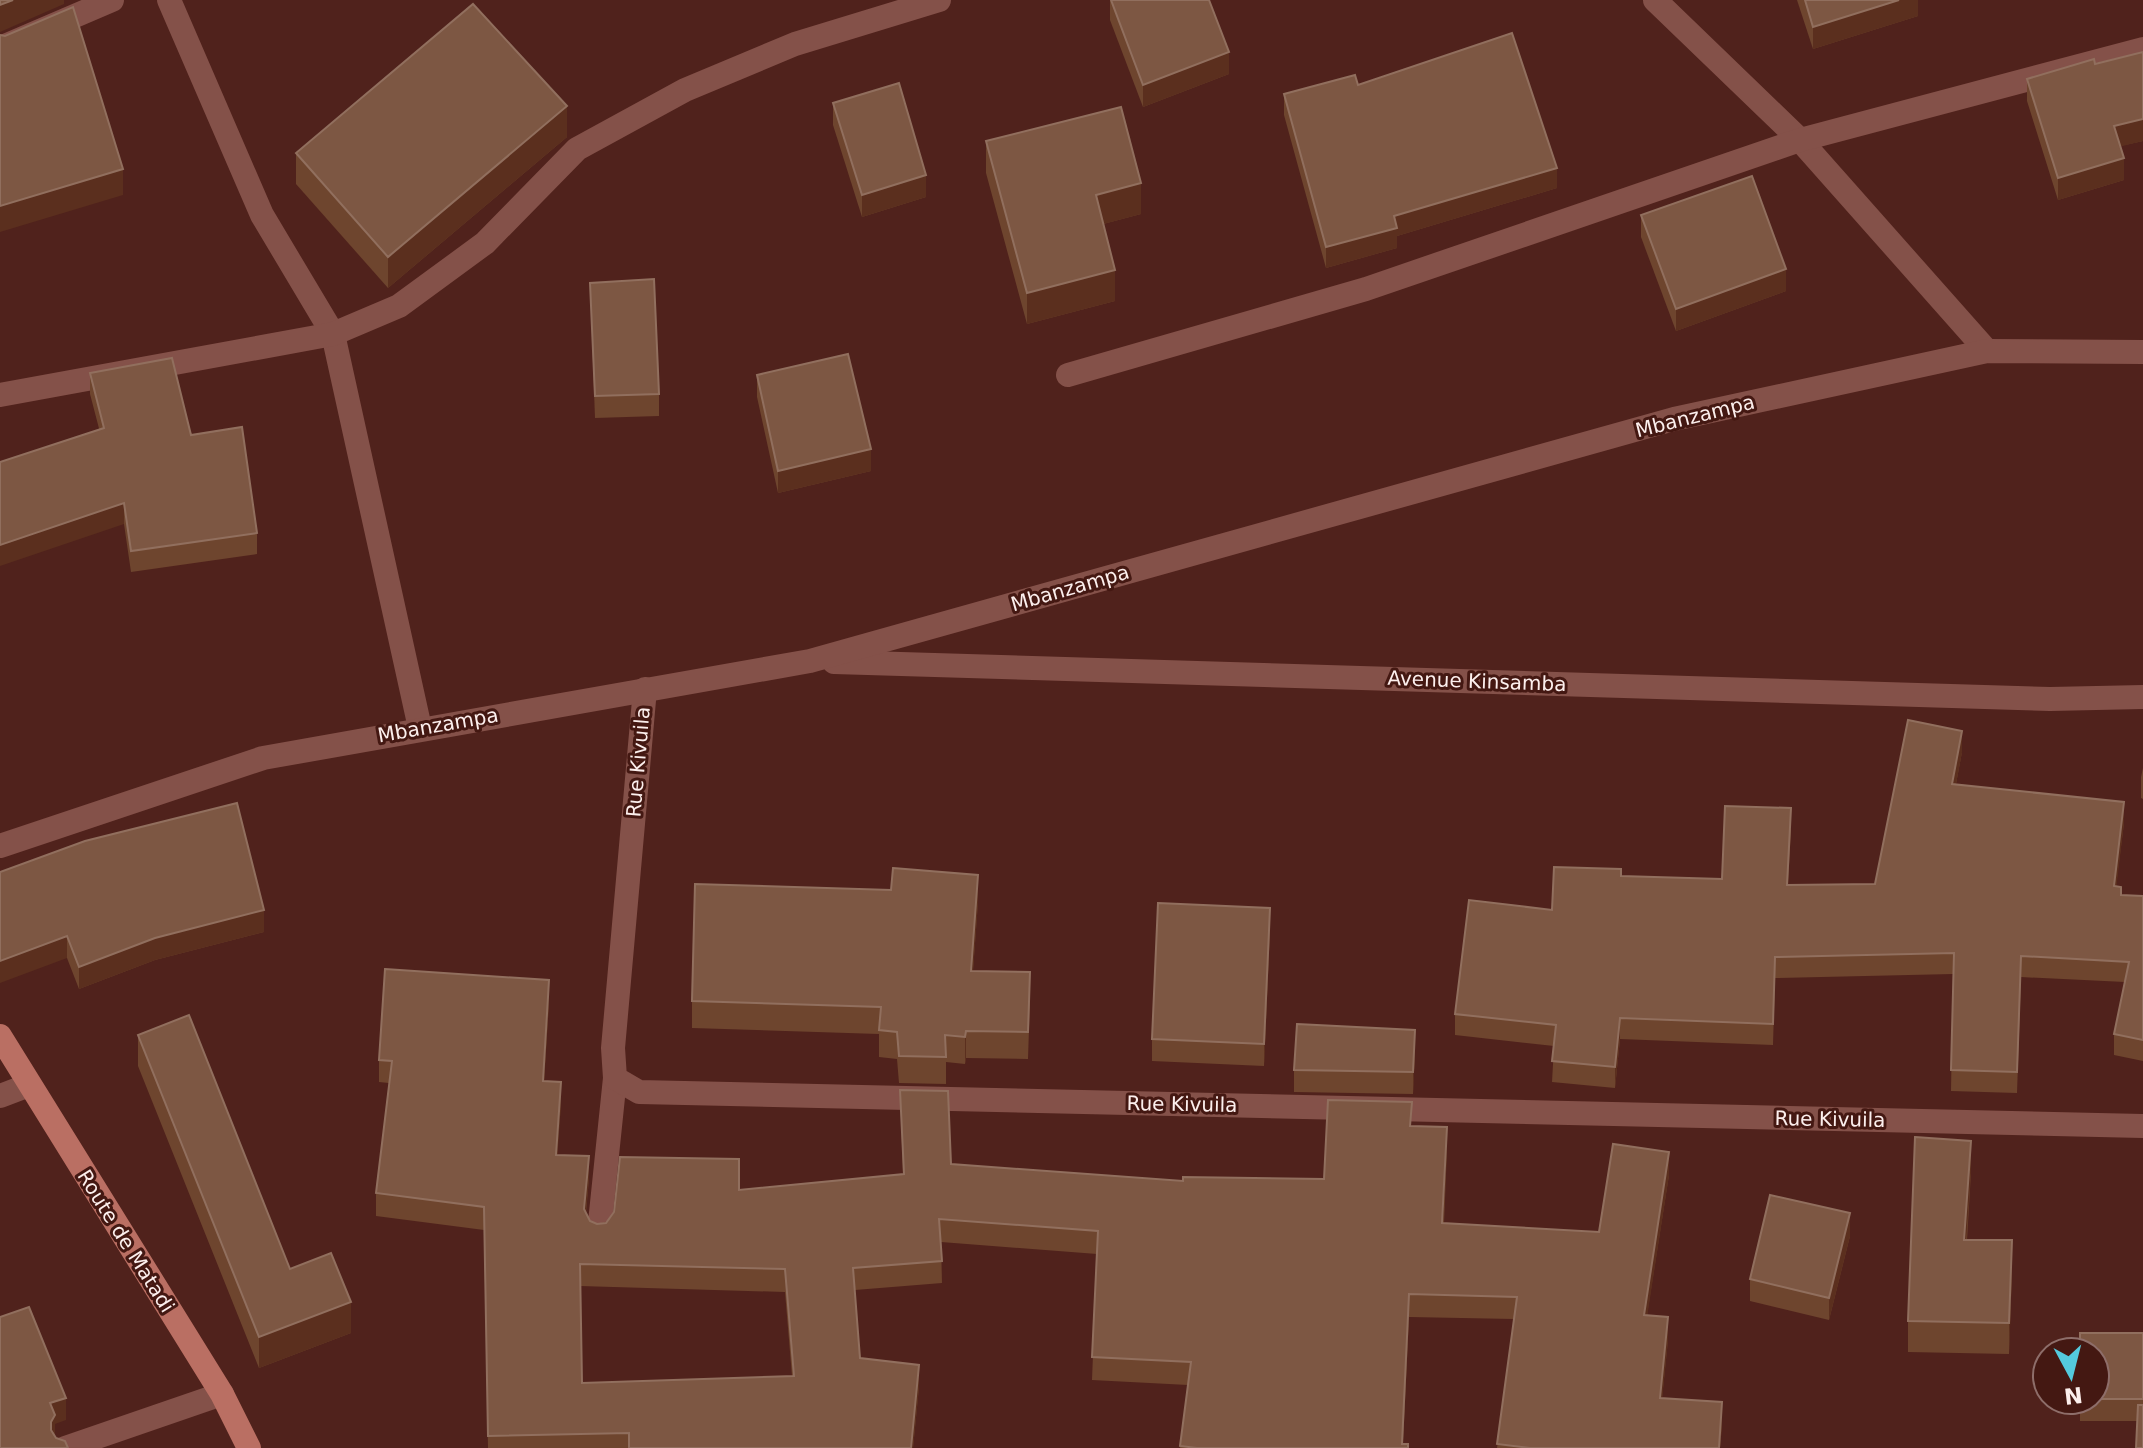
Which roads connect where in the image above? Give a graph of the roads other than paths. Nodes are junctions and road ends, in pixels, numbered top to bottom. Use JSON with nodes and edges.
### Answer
{"nodes":[{"id":1,"x":112,"y":0,"type":"edge"},
{"id":2,"x":169,"y":0,"type":"edge"},
{"id":3,"x":939,"y":0,"type":"edge"},
{"id":4,"x":1655,"y":0,"type":"edge"},
{"id":5,"x":0,"y":48,"type":"edge"},
{"id":6,"x":2143,"y":49,"type":"edge"},
{"id":7,"x":1800,"y":140,"type":"junction"},
{"id":8,"x":333,"y":334,"type":"junction"},
{"id":9,"x":1987,"y":351,"type":"junction"},
{"id":10,"x":2143,"y":352,"type":"edge"},
{"id":11,"x":1068,"y":375,"type":"dead end"},
{"id":12,"x":0,"y":395,"type":"edge"},
{"id":13,"x":810,"y":661,"type":"junction"},
{"id":14,"x":645,"y":689,"type":"junction"},
{"id":15,"x":2143,"y":697,"type":"edge"},
{"id":16,"x":420,"y":728,"type":"junction"},
{"id":17,"x":0,"y":846,"type":"edge"},
{"id":18,"x":0,"y":1036,"type":"edge"},
{"id":19,"x":615,"y":1078,"type":"junction"},
{"id":20,"x":29,"y":1085,"type":"junction"},
{"id":21,"x":0,"y":1096,"type":"edge"},
{"id":22,"x":2143,"y":1126,"type":"edge"},
{"id":23,"x":599,"y":1232,"type":"edge"},
{"id":24,"x":222,"y":1394,"type":"junction"},
{"id":25,"x":65,"y":1448,"type":"edge"},
{"id":26,"x":249,"y":1448,"type":"edge"}],
"edges":[{"from":1,"to":5,"type":"street"},
{"from":2,"to":8,"type":"street"},
{"from":3,"to":8,"type":"street"},
{"from":4,"to":7,"type":"street"},
{"from":6,"to":7,"type":"street"},
{"from":7,"to":9,"type":"street"},
{"from":7,"to":11,"type":"street"},
{"from":8,"to":12,"type":"street"},
{"from":8,"to":16,"type":"street"},
{"from":9,"to":10,"type":"street","name":"Mbanzampa"},
{"from":9,"to":13,"type":"street","name":"Mbanzampa"},
{"from":13,"to":14,"type":"street","name":"Mbanzampa"},
{"from":13,"to":15,"type":"street","name":"Avenue Kinsamba"},
{"from":14,"to":16,"type":"street","name":"Mbanzampa"},
{"from":14,"to":19,"type":"street","name":"Rue Kivuila"},
{"from":16,"to":17,"type":"street","name":"Mbanzampa"},
{"from":18,"to":20,"type":"main road","name":"Route de Matadi"},
{"from":19,"to":22,"type":"street","name":"Rue Kivuila"},
{"from":19,"to":23,"type":"street"},
{"from":20,"to":21,"type":"street"},
{"from":20,"to":24,"type":"main road","name":"Route de Matadi"},
{"from":24,"to":25,"type":"street"},
{"from":24,"to":26,"type":"main road","name":"Route de Matadi"}]}
